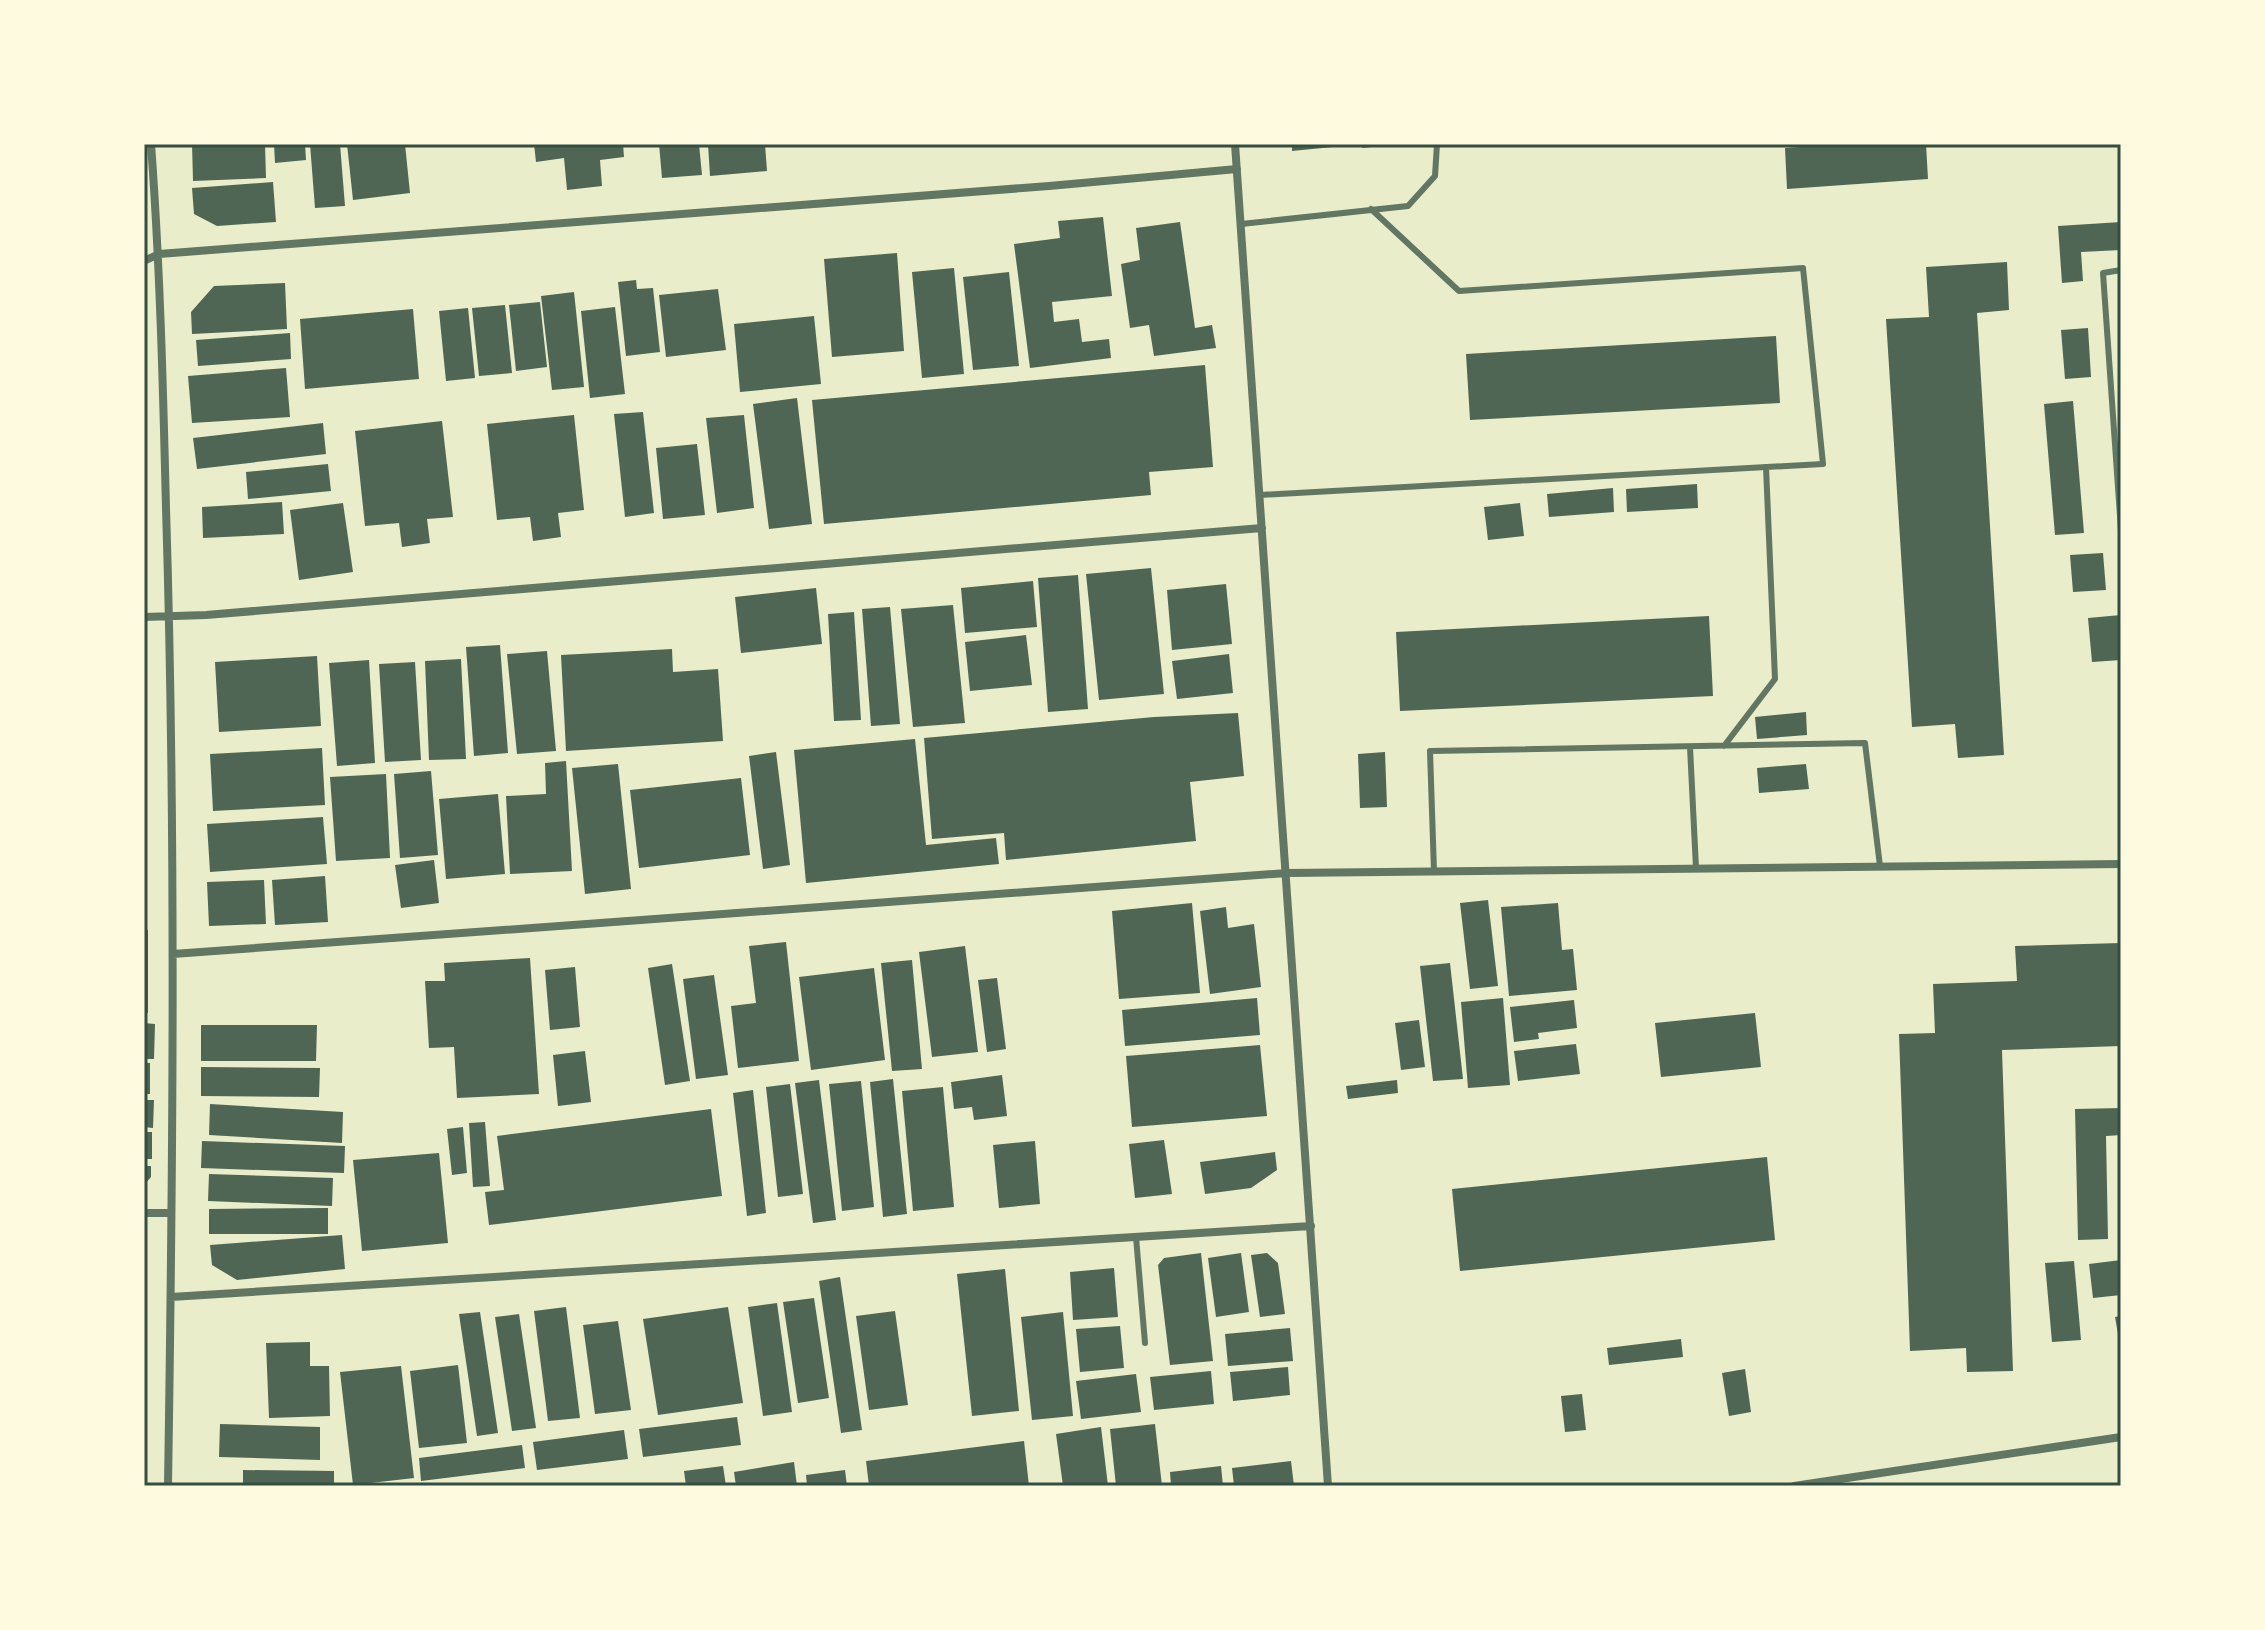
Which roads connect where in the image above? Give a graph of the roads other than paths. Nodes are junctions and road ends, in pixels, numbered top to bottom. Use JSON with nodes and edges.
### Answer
{"nodes":[{"id":1,"x":151,"y":144,"type":"edge"},
{"id":2,"x":1235,"y":144,"type":"edge"},
{"id":3,"x":1437,"y":144,"type":"edge"},
{"id":4,"x":1237,"y":169,"type":"junction"},
{"id":5,"x":1371,"y":209,"type":"junction"},
{"id":6,"x":1241,"y":224,"type":"junction"},
{"id":7,"x":159,"y":254,"type":"junction"},
{"id":8,"x":144,"y":261,"type":"edge"},
{"id":9,"x":2121,"y":270,"type":"edge"},
{"id":10,"x":1766,"y":467,"type":"junction"},
{"id":11,"x":1260,"y":495,"type":"junction"},
{"id":12,"x":1262,"y":528,"type":"junction"},
{"id":13,"x":2121,"y":530,"type":"edge"},
{"id":14,"x":144,"y":617,"type":"edge"},
{"id":15,"x":169,"y":617,"type":"junction"},
{"id":16,"x":1724,"y":746,"type":"junction"},
{"id":17,"x":1690,"y":747,"type":"junction"},
{"id":18,"x":2121,"y":864,"type":"edge"},
{"id":19,"x":1880,"y":866,"type":"junction"},
{"id":20,"x":1696,"y":868,"type":"junction"},
{"id":21,"x":1434,"y":871,"type":"junction"},
{"id":22,"x":1287,"y":873,"type":"junction"},
{"id":23,"x":173,"y":954,"type":"junction"},
{"id":24,"x":144,"y":1213,"type":"edge"},
{"id":25,"x":170,"y":1213,"type":"junction"},
{"id":26,"x":1311,"y":1226,"type":"junction"},
{"id":27,"x":1136,"y":1237,"type":"junction"},
{"id":28,"x":171,"y":1297,"type":"junction"},
{"id":29,"x":1145,"y":1343,"type":"dead end"},
{"id":30,"x":2121,"y":1437,"type":"edge"},
{"id":31,"x":168,"y":1486,"type":"edge"},
{"id":32,"x":1328,"y":1486,"type":"edge"},
{"id":33,"x":1794,"y":1486,"type":"edge"}],
"edges":[{"from":1,"to":7,"type":"street"},
{"from":2,"to":4,"type":"street"},
{"from":3,"to":5,"type":"lane"},
{"from":4,"to":6,"type":"street"},
{"from":4,"to":7,"type":"street"},
{"from":5,"to":6,"type":"lane"},
{"from":5,"to":10,"type":"lane"},
{"from":6,"to":11,"type":"street"},
{"from":7,"to":8,"type":"street"},
{"from":7,"to":15,"type":"street"},
{"from":9,"to":13,"type":"lane"},
{"from":10,"to":11,"type":"lane"},
{"from":10,"to":16,"type":"lane"},
{"from":11,"to":12,"type":"street"},
{"from":12,"to":15,"type":"street"},
{"from":12,"to":22,"type":"street"},
{"from":14,"to":15,"type":"street"},
{"from":15,"to":23,"type":"street"},
{"from":16,"to":17,"type":"lane"},
{"from":16,"to":19,"type":"lane"},
{"from":17,"to":20,"type":"lane"},
{"from":17,"to":21,"type":"lane"},
{"from":18,"to":19,"type":"street"},
{"from":19,"to":20,"type":"street"},
{"from":20,"to":21,"type":"street"},
{"from":21,"to":22,"type":"street"},
{"from":22,"to":23,"type":"street"},
{"from":22,"to":26,"type":"street"},
{"from":23,"to":25,"type":"street"},
{"from":24,"to":25,"type":"street"},
{"from":25,"to":28,"type":"street"},
{"from":26,"to":27,"type":"street"},
{"from":26,"to":32,"type":"street"},
{"from":27,"to":28,"type":"street"},
{"from":27,"to":29,"type":"lane"},
{"from":28,"to":31,"type":"street"},
{"from":30,"to":33,"type":"street"}]}
